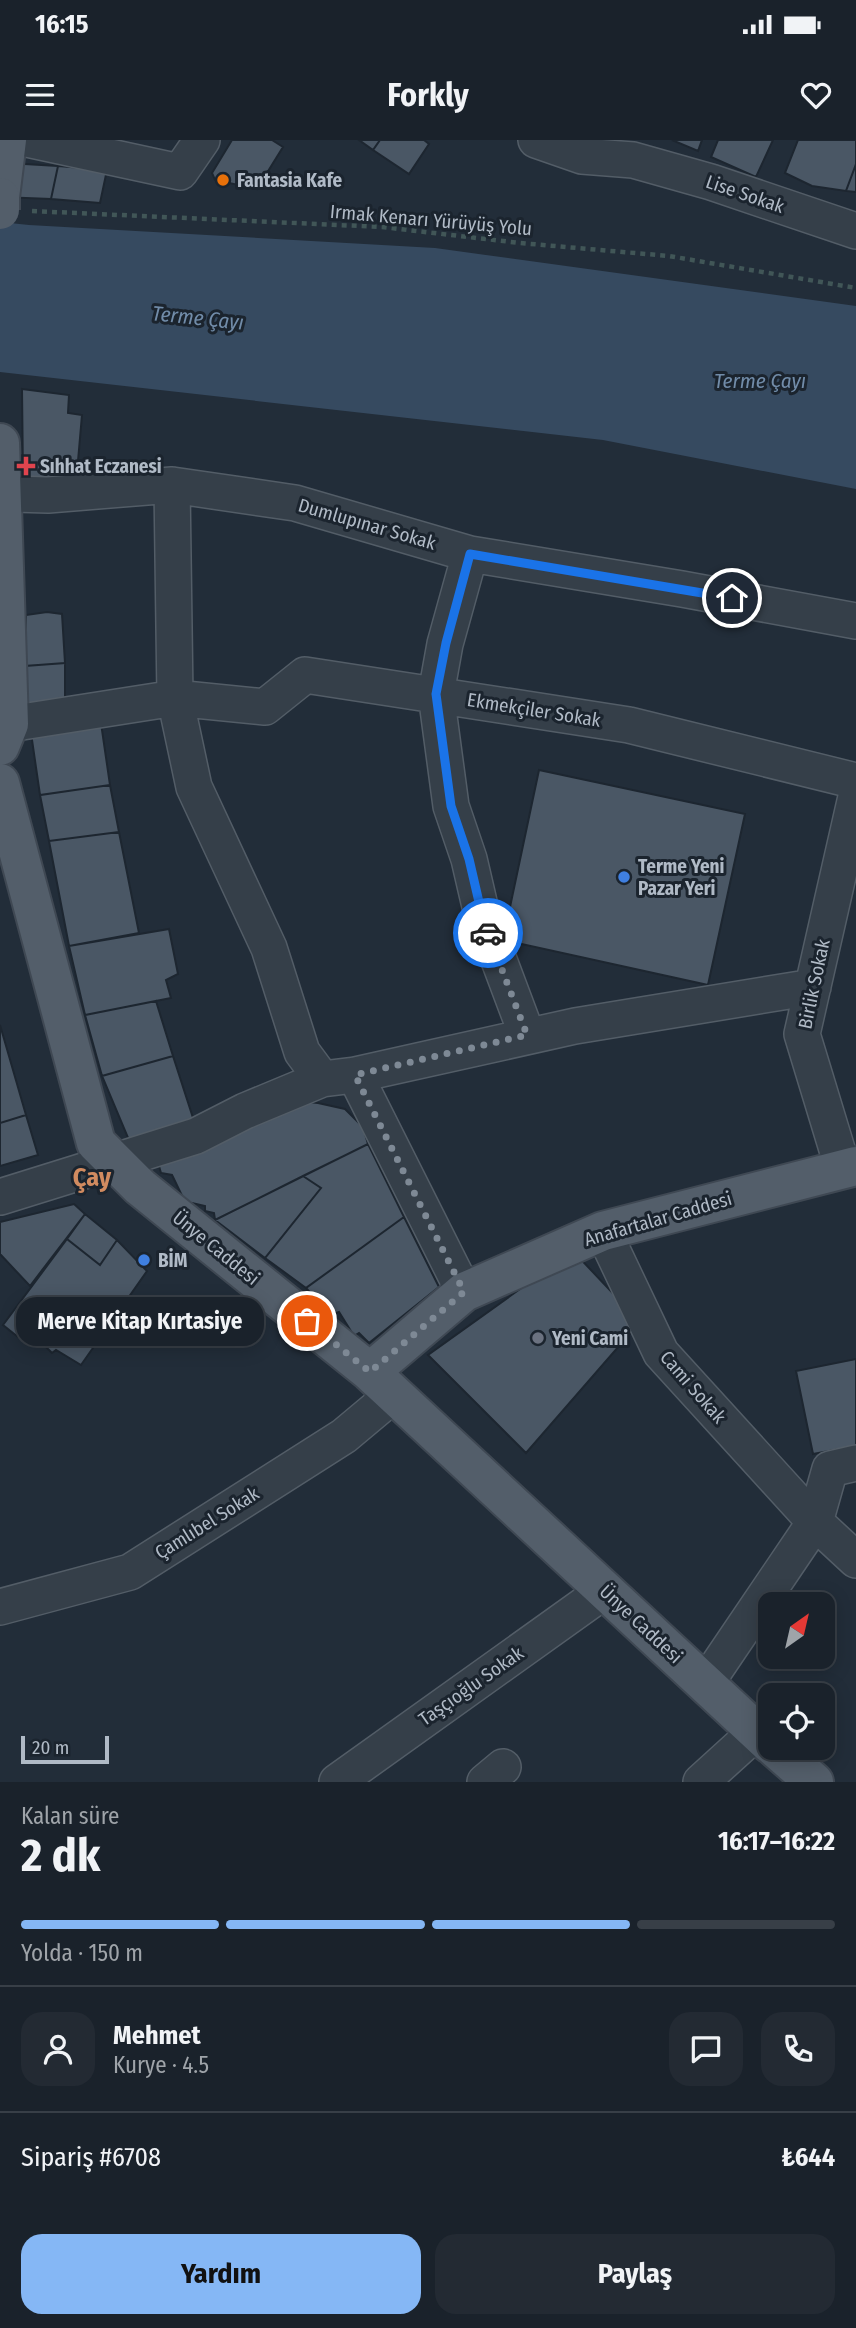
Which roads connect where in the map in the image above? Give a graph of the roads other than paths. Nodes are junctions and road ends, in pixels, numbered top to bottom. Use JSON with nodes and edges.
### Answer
{"nodes":[{"id":1,"x":7,"y":140,"type":"edge"},
{"id":2,"x":31,"y":140,"type":"edge"},
{"id":3,"x":202,"y":140,"type":"edge"},
{"id":4,"x":537,"y":140,"type":"edge"},
{"id":5,"x":630,"y":150,"type":"edge"},
{"id":6,"x":0,"y":197,"type":"edge"},
{"id":7,"x":0,"y":210,"type":"edge"},
{"id":8,"x":856,"y":231,"type":"edge"},
{"id":9,"x":0,"y":443,"type":"edge"},
{"id":10,"x":1,"y":485,"type":"edge"},
{"id":11,"x":172,"y":485,"type":"junction"},
{"id":12,"x":470,"y":554,"type":"junction"},
{"id":13,"x":856,"y":621,"type":"edge"},
{"id":14,"x":436,"y":694,"type":"junction"},
{"id":15,"x":175,"y":698,"type":"junction"},
{"id":16,"x":5,"y":735,"type":"edge"},
{"id":17,"x":856,"y":781,"type":"edge"},
{"id":18,"x":0,"y":783,"type":"edge"},
{"id":19,"x":856,"y":797,"type":"edge"},
{"id":20,"x":813,"y":987,"type":"junction"},
{"id":21,"x":527,"y":1035,"type":"junction"},
{"id":22,"x":339,"y":1077,"type":"junction"},
{"id":23,"x":115,"y":1162,"type":"junction"},
{"id":24,"x":850,"y":1167,"type":"edge"},
{"id":25,"x":0,"y":1197,"type":"edge"},
{"id":26,"x":603,"y":1231,"type":"junction"},
{"id":27,"x":464,"y":1292,"type":"junction"},
{"id":28,"x":382,"y":1383,"type":"junction"},
{"id":29,"x":856,"y":1463,"type":"edge"},
{"id":30,"x":815,"y":1522,"type":"junction"},
{"id":31,"x":856,"y":1560,"type":"edge"},
{"id":32,"x":604,"y":1591,"type":"junction"},
{"id":33,"x":0,"y":1608,"type":"edge"},
{"id":34,"x":706,"y":1683,"type":"junction"},
{"id":35,"x":758,"y":1732,"type":"edge"},
{"id":36,"x":758,"y":1747,"type":"edge"},
{"id":37,"x":789,"y":1760,"type":"edge"},
{"id":38,"x":337,"y":1782,"type":"edge"},
{"id":39,"x":701,"y":1782,"type":"edge"},
{"id":40,"x":814,"y":1782,"type":"edge"}],
"edges":[{"from":1,"to":6,"type":"main road"},
{"from":2,"to":3,"type":"street"},
{"from":4,"to":5,"type":"street","name":"Lise Sokak"},
{"from":5,"to":8,"type":"street","name":"Lise Sokak"},
{"from":6,"to":7,"type":"main road","bridge":true},
{"from":9,"to":10,"type":"main road"},
{"from":10,"to":11,"type":"street","name":"Dumlupınar Sokak"},
{"from":10,"to":16,"type":"main road"},
{"from":11,"to":12,"type":"street","name":"Dumlupınar Sokak"},
{"from":11,"to":15,"type":"street"},
{"from":12,"to":13,"type":"street","name":"Dumlupınar Sokak"},
{"from":12,"to":14,"type":"street"},
{"from":14,"to":15,"type":"street","name":"Ekmekçiler Sokak"},
{"from":14,"to":17,"type":"street","name":"Ekmekçiler Sokak"},
{"from":14,"to":21,"type":"street"},
{"from":15,"to":16,"type":"street","name":"Ekmekçiler Sokak"},
{"from":15,"to":22,"type":"street"},
{"from":18,"to":23,"type":"main road","name":"Ünye Caddesi"},
{"from":19,"to":20,"type":"street","name":"Birlik Sokak"},
{"from":20,"to":21,"type":"street"},
{"from":20,"to":24,"type":"street","name":"Birlik Sokak"},
{"from":21,"to":22,"type":"street"},
{"from":22,"to":23,"type":"street"},
{"from":22,"to":27,"type":"street"},
{"from":23,"to":25,"type":"street"},
{"from":23,"to":28,"type":"main road","name":"Ünye Caddesi"},
{"from":24,"to":26,"type":"main road","name":"Anafartalar Caddesi"},
{"from":26,"to":27,"type":"main road","name":"Anafartalar Caddesi"},
{"from":26,"to":30,"type":"street","name":"Cami Sokak"},
{"from":27,"to":28,"type":"main road","name":"Anafartalar Caddesi"},
{"from":28,"to":32,"type":"main road","name":"Ünye Caddesi"},
{"from":28,"to":33,"type":"street","name":"Çamlıbel Sokak"},
{"from":29,"to":30,"type":"street"},
{"from":30,"to":31,"type":"street","name":"Cami Sokak"},
{"from":30,"to":34,"type":"street"},
{"from":32,"to":34,"type":"main road","name":"Ünye Caddesi"},
{"from":32,"to":38,"type":"street","name":"Taşçıoğlu Sokak"},
{"from":34,"to":35,"type":"main road","name":"Ünye Caddesi"},
{"from":36,"to":39,"type":"street"},
{"from":37,"to":40,"type":"main road","name":"Ünye Caddesi"}]}
